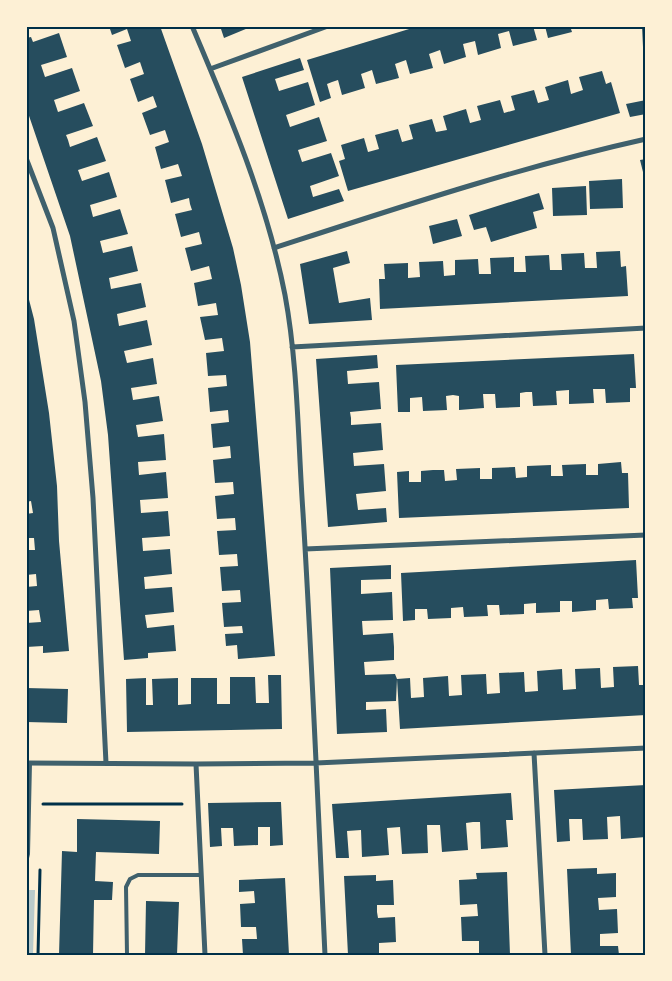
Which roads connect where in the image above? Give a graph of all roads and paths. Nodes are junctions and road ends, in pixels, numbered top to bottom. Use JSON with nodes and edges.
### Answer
{"nodes":[{"id":1,"x":192,"y":26,"type":"edge"},
{"id":2,"x":328,"y":26,"type":"edge"},
{"id":3,"x":210,"y":69,"type":"junction"},
{"id":4,"x":646,"y":139,"type":"edge"},
{"id":5,"x":26,"y":158,"type":"edge"},
{"id":6,"x":274,"y":248,"type":"junction"},
{"id":7,"x":646,"y":328,"type":"edge"},
{"id":8,"x":292,"y":347,"type":"junction"},
{"id":9,"x":646,"y":535,"type":"edge"},
{"id":10,"x":305,"y":549,"type":"junction"},
{"id":11,"x":646,"y":748,"type":"edge"},
{"id":12,"x":534,"y":753,"type":"junction"},
{"id":13,"x":28,"y":763,"type":"edge"},
{"id":14,"x":106,"y":763,"type":"junction"},
{"id":15,"x":316,"y":763,"type":"junction"},
{"id":16,"x":196,"y":764,"type":"junction"},
{"id":17,"x":30,"y":804,"type":"junction"},
{"id":18,"x":198,"y":804,"type":"junction"},
{"id":19,"x":28,"y":854,"type":"junction"},
{"id":20,"x":26,"y":862,"type":"edge"},
{"id":21,"x":201,"y":875,"type":"junction"},
{"id":22,"x":38,"y":955,"type":"edge"},
{"id":23,"x":127,"y":955,"type":"edge"},
{"id":24,"x":204,"y":955,"type":"edge"},
{"id":25,"x":325,"y":955,"type":"edge"},
{"id":26,"x":545,"y":955,"type":"edge"}],
"edges":[{"from":1,"to":3,"type":"street"},
{"from":2,"to":3,"type":"street"},
{"from":3,"to":6,"type":"street"},
{"from":4,"to":6,"type":"street"},
{"from":5,"to":14,"type":"street"},
{"from":6,"to":8,"type":"street"},
{"from":7,"to":8,"type":"street"},
{"from":8,"to":10,"type":"street"},
{"from":9,"to":10,"type":"street"},
{"from":10,"to":15,"type":"street"},
{"from":11,"to":12,"type":"street"},
{"from":12,"to":15,"type":"street"},
{"from":12,"to":26,"type":"street"},
{"from":13,"to":14,"type":"street"},
{"from":13,"to":17,"type":"lane"},
{"from":14,"to":16,"type":"street"},
{"from":15,"to":16,"type":"street"},
{"from":15,"to":25,"type":"street"},
{"from":16,"to":18,"type":"street"},
{"from":17,"to":18,"type":"path"},
{"from":17,"to":19,"type":"lane"},
{"from":18,"to":21,"type":"street"},
{"from":19,"to":20,"type":"lane"},
{"from":19,"to":22,"type":"path"},
{"from":21,"to":23,"type":"lane"},
{"from":21,"to":24,"type":"street"}]}
